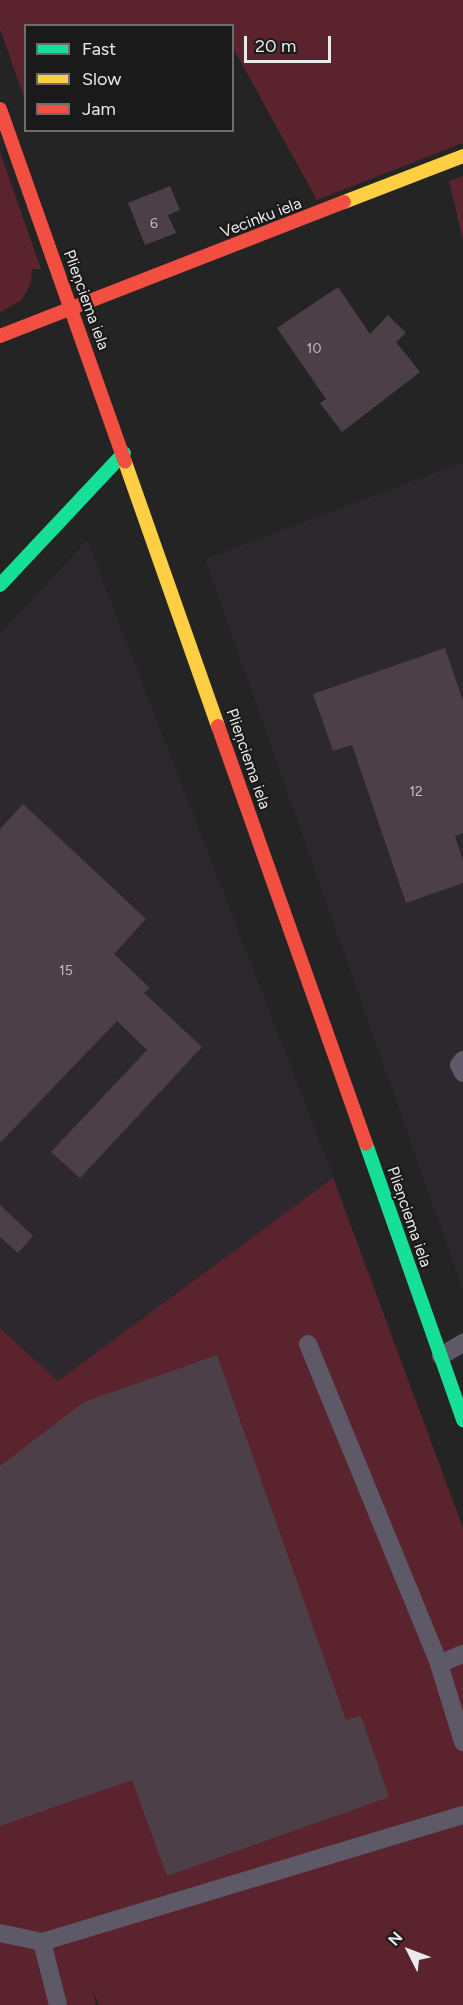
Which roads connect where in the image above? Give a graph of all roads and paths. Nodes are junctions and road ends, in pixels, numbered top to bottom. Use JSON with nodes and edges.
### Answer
{"nodes":[{"id":1,"x":0,"y":109,"type":"edge"},
{"id":2,"x":463,"y":156,"type":"edge"},
{"id":3,"x":71,"y":310,"type":"junction"},
{"id":4,"x":0,"y":336,"type":"edge"},
{"id":5,"x":124,"y":453,"type":"junction"},
{"id":6,"x":0,"y":585,"type":"edge"},
{"id":7,"x":463,"y":1060,"type":"edge"},
{"id":8,"x":463,"y":1073,"type":"edge"},
{"id":9,"x":463,"y":1343,"type":"edge"},
{"id":10,"x":308,"y":1344,"type":"dead end"},
{"id":11,"x":441,"y":1356,"type":"junction"},
{"id":12,"x":463,"y":1420,"type":"edge"},
{"id":13,"x":463,"y":1654,"type":"edge"},
{"id":14,"x":439,"y":1664,"type":"junction"},
{"id":15,"x":463,"y":1742,"type":"edge"},
{"id":16,"x":463,"y":1815,"type":"edge"},
{"id":17,"x":0,"y":1933,"type":"edge"},
{"id":18,"x":42,"y":1942,"type":"junction"},
{"id":19,"x":58,"y":2005,"type":"edge"}],
"edges":[{"from":1,"to":3,"type":"main road","name":"Plieņciema iela"},
{"from":2,"to":3,"type":"main road","name":"Vecinku iela"},
{"from":3,"to":4,"type":"main road","name":"Vecinku iela"},
{"from":3,"to":5,"type":"main road","name":"Plieņciema iela"},
{"from":5,"to":6,"type":"main road"},
{"from":5,"to":11,"type":"main road","name":"Plieņciema iela"},
{"from":7,"to":8,"type":"lane"},
{"from":9,"to":11,"type":"lane"},
{"from":10,"to":14,"type":"lane"},
{"from":11,"to":12,"type":"main road","name":"Plieņciema iela"},
{"from":13,"to":14,"type":"lane"},
{"from":14,"to":15,"type":"lane"},
{"from":16,"to":18,"type":"lane"},
{"from":17,"to":18,"type":"lane"},
{"from":18,"to":19,"type":"lane"}]}
